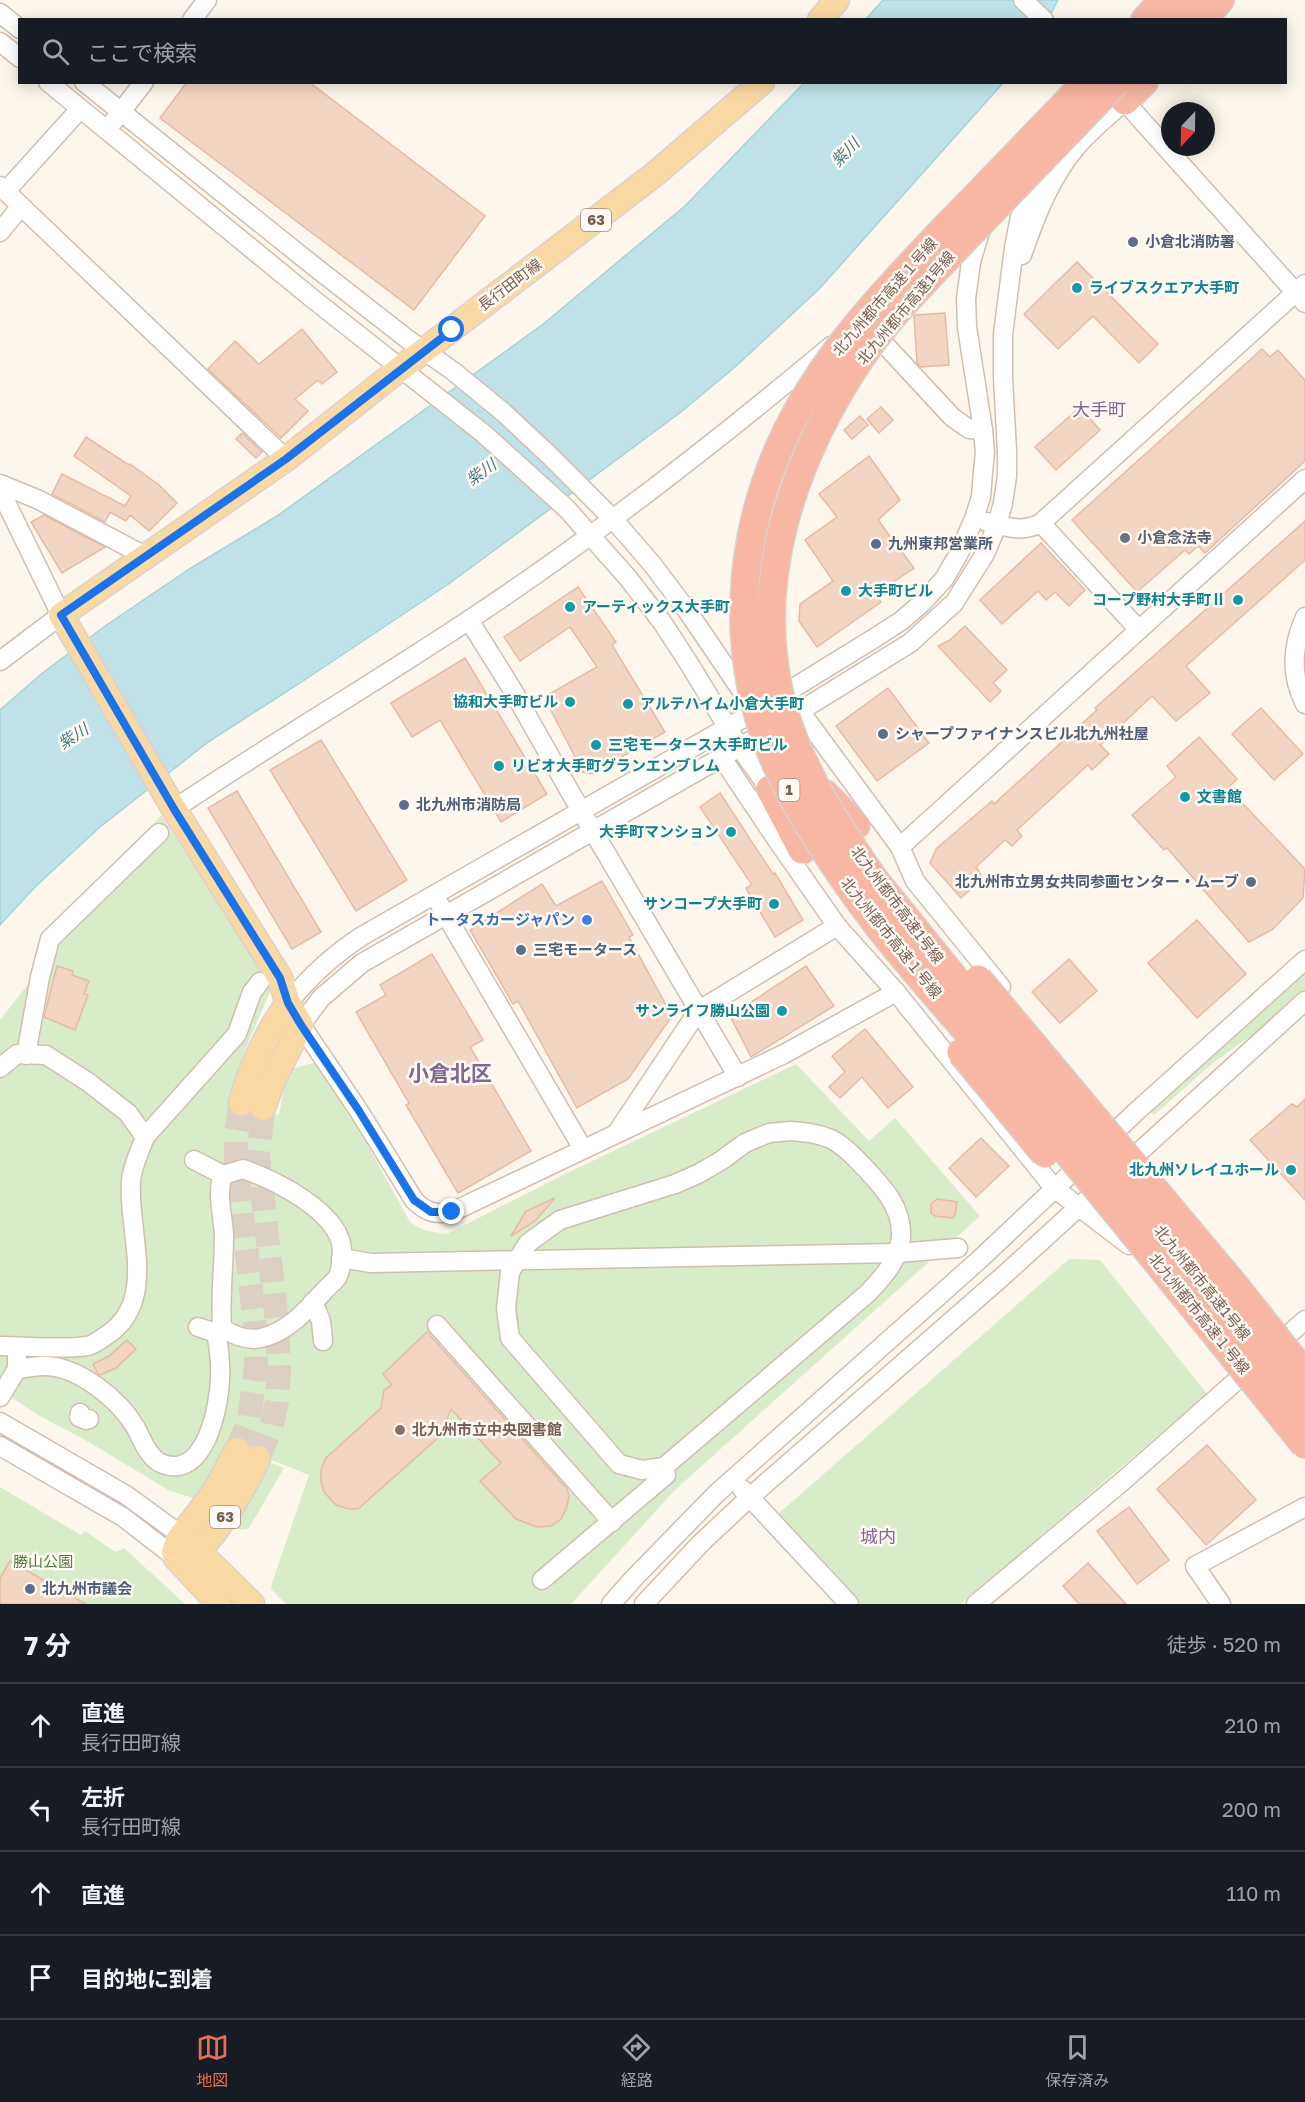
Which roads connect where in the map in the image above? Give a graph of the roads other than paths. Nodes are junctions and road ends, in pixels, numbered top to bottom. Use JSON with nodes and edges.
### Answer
{"nodes":[{"id":1,"x":207,"y":0,"type":"edge"},
{"id":2,"x":837,"y":0,"type":"edge"},
{"id":3,"x":1023,"y":0,"type":"edge"},
{"id":4,"x":1163,"y":0,"type":"edge"},
{"id":5,"x":1181,"y":0,"type":"edge"},
{"id":6,"x":1193,"y":0,"type":"edge"},
{"id":7,"x":1220,"y":0,"type":"edge"},
{"id":8,"x":1149,"y":12,"type":"edge"},
{"id":9,"x":0,"y":13,"type":"edge"},
{"id":10,"x":194,"y":18,"type":"edge"},
{"id":11,"x":822,"y":18,"type":"edge"},
{"id":12,"x":1042,"y":18,"type":"edge"},
{"id":13,"x":1177,"y":18,"type":"edge"},
{"id":14,"x":1204,"y":18,"type":"edge"},
{"id":15,"x":18,"y":27,"type":"edge"},
{"id":16,"x":0,"y":42,"type":"edge"},
{"id":17,"x":18,"y":56,"type":"edge"},
{"id":18,"x":50,"y":84,"type":"edge"},
{"id":19,"x":86,"y":84,"type":"edge"},
{"id":20,"x":142,"y":84,"type":"edge"},
{"id":21,"x":760,"y":84,"type":"edge"},
{"id":22,"x":1076,"y":84,"type":"edge"},
{"id":23,"x":1084,"y":84,"type":"edge"},
{"id":24,"x":1128,"y":84,"type":"edge"},
{"id":25,"x":1112,"y":86,"type":"edge"},
{"id":26,"x":80,"y":109,"type":"junction"},
{"id":27,"x":121,"y":112,"type":"junction"},
{"id":28,"x":106,"y":130,"type":"junction"},
{"id":29,"x":3,"y":188,"type":"edge"},
{"id":30,"x":21,"y":206,"type":"junction"},
{"id":31,"x":0,"y":232,"type":"edge"},
{"id":32,"x":1302,"y":293,"type":"edge"},
{"id":33,"x":1008,"y":294,"type":"junction"},
{"id":34,"x":424,"y":351,"type":"junction"},
{"id":35,"x":401,"y":369,"type":"junction"},
{"id":36,"x":983,"y":430,"type":"junction"},
{"id":37,"x":286,"y":459,"type":"junction"},
{"id":38,"x":1305,"y":479,"type":"edge"},
{"id":39,"x":0,"y":484,"type":"edge"},
{"id":40,"x":0,"y":490,"type":"edge"},
{"id":41,"x":974,"y":519,"type":"junction"},
{"id":42,"x":614,"y":520,"type":"junction"},
{"id":43,"x":1041,"y":523,"type":"junction"},
{"id":44,"x":997,"y":525,"type":"junction"},
{"id":45,"x":591,"y":536,"type":"junction"},
{"id":46,"x":147,"y":557,"type":"junction"},
{"id":47,"x":61,"y":615,"type":"junction"},
{"id":48,"x":1305,"y":617,"type":"edge"},
{"id":49,"x":469,"y":620,"type":"junction"},
{"id":50,"x":1139,"y":630,"type":"junction"},
{"id":51,"x":0,"y":661,"type":"edge"},
{"id":52,"x":1305,"y":704,"type":"edge"},
{"id":53,"x":756,"y":711,"type":"junction"},
{"id":54,"x":800,"y":711,"type":"junction"},
{"id":55,"x":727,"y":726,"type":"junction"},
{"id":56,"x":771,"y":729,"type":"junction"},
{"id":57,"x":740,"y":748,"type":"junction"},
{"id":58,"x":722,"y":758,"type":"junction"},
{"id":59,"x":795,"y":764,"type":"junction"},
{"id":60,"x":770,"y":789,"type":"junction"},
{"id":61,"x":174,"y":809,"type":"junction"},
{"id":62,"x":582,"y":811,"type":"junction"},
{"id":63,"x":593,"y":831,"type":"junction"},
{"id":64,"x":159,"y":833,"type":"dead end"},
{"id":65,"x":900,"y":847,"type":"junction"},
{"id":66,"x":435,"y":895,"type":"junction"},
{"id":67,"x":446,"y":915,"type":"junction"},
{"id":68,"x":837,"y":926,"type":"junction"},
{"id":69,"x":1305,"y":960,"type":"edge"},
{"id":70,"x":260,"y":982,"type":"dead end"},
{"id":71,"x":896,"y":992,"type":"junction"},
{"id":72,"x":1305,"y":1001,"type":"edge"},
{"id":73,"x":288,"y":1003,"type":"junction"},
{"id":74,"x":698,"y":1011,"type":"junction"},
{"id":75,"x":301,"y":1025,"type":"junction"},
{"id":76,"x":26,"y":1054,"type":"junction"},
{"id":77,"x":0,"y":1068,"type":"edge"},
{"id":78,"x":738,"y":1077,"type":"junction"},
{"id":79,"x":1119,"y":1129,"type":"junction"},
{"id":80,"x":616,"y":1132,"type":"junction"},
{"id":81,"x":152,"y":1134,"type":"junction"},
{"id":82,"x":1103,"y":1143,"type":"junction"},
{"id":83,"x":583,"y":1149,"type":"junction"},
{"id":84,"x":194,"y":1160,"type":"dead end"},
{"id":85,"x":1122,"y":1166,"type":"junction"},
{"id":86,"x":224,"y":1175,"type":"junction"},
{"id":87,"x":1069,"y":1175,"type":"junction"},
{"id":88,"x":1054,"y":1188,"type":"junction"},
{"id":89,"x":1083,"y":1201,"type":"junction"},
{"id":90,"x":958,"y":1248,"type":"dead end"},
{"id":91,"x":897,"y":1253,"type":"junction"},
{"id":92,"x":341,"y":1258,"type":"junction"},
{"id":93,"x":517,"y":1261,"type":"junction"},
{"id":94,"x":313,"y":1302,"type":"junction"},
{"id":95,"x":1305,"y":1320,"type":"edge"},
{"id":96,"x":437,"y":1324,"type":"dead end"},
{"id":97,"x":198,"y":1327,"type":"dead end"},
{"id":98,"x":219,"y":1331,"type":"junction"},
{"id":99,"x":323,"y":1341,"type":"dead end"},
{"id":100,"x":9,"y":1346,"type":"edge"},
{"id":101,"x":1274,"y":1347,"type":"junction"},
{"id":102,"x":17,"y":1369,"type":"junction"},
{"id":103,"x":1305,"y":1374,"type":"edge"},
{"id":104,"x":1238,"y":1378,"type":"junction"},
{"id":105,"x":1305,"y":1389,"type":"edge"},
{"id":106,"x":0,"y":1397,"type":"edge"},
{"id":107,"x":1305,"y":1411,"type":"edge"},
{"id":108,"x":0,"y":1422,"type":"edge"},
{"id":109,"x":1305,"y":1445,"type":"edge"},
{"id":110,"x":0,"y":1446,"type":"edge"},
{"id":111,"x":247,"y":1454,"type":"tunnel mouth"},
{"id":112,"x":1305,"y":1461,"type":"edge"},
{"id":113,"x":664,"y":1467,"type":"junction"},
{"id":114,"x":734,"y":1478,"type":"junction"},
{"id":115,"x":750,"y":1497,"type":"junction"},
{"id":116,"x":1305,"y":1507,"type":"edge"},
{"id":117,"x":612,"y":1522,"type":"junction"},
{"id":118,"x":185,"y":1548,"type":"junction"},
{"id":119,"x":542,"y":1581,"type":"dead end"},
{"id":120,"x":219,"y":1604,"type":"edge"},
{"id":121,"x":252,"y":1604,"type":"edge"},
{"id":122,"x":611,"y":1604,"type":"edge"},
{"id":123,"x":644,"y":1604,"type":"edge"},
{"id":124,"x":849,"y":1604,"type":"edge"},
{"id":125,"x":976,"y":1604,"type":"edge"},
{"id":126,"x":1221,"y":1604,"type":"edge"}],
"edges":[{"from":1,"to":10,"type":"street"},
{"from":2,"to":11,"type":"main road"},
{"from":3,"to":12,"type":"street"},
{"from":4,"to":8,"type":"highway"},
{"from":5,"to":8,"type":"street"},
{"from":6,"to":13,"type":"highway"},
{"from":7,"to":14,"type":"highway"},
{"from":9,"to":15,"type":"street"},
{"from":16,"to":17,"type":"street"},
{"from":18,"to":26,"type":"street"},
{"from":19,"to":27,"type":"street"},
{"from":20,"to":27,"type":"street"},
{"from":21,"to":34,"type":"main road","name":"長行田町線","number":"63"},
{"from":22,"to":36,"type":"street"},
{"from":23,"to":109,"type":"highway","name":"北九州都市高速１号線","number":"1","bridge":true},
{"from":24,"to":25,"type":"highway","name":"北九州都市高速1号線"},
{"from":25,"to":32,"type":"street"},
{"from":25,"to":33,"type":"street"},
{"from":25,"to":33,"type":"street"},
{"from":25,"to":107,"type":"highway","name":"北九州都市高速1号線","number":"1","bridge":true},
{"from":26,"to":28,"type":"street"},
{"from":26,"to":29,"type":"street"},
{"from":27,"to":28,"type":"street"},
{"from":27,"to":34,"type":"street"},
{"from":28,"to":35,"type":"street"},
{"from":29,"to":30,"type":"street"},
{"from":30,"to":31,"type":"street"},
{"from":30,"to":37,"type":"street"},
{"from":32,"to":43,"type":"street"},
{"from":33,"to":44,"type":"street"},
{"from":34,"to":35,"type":"main road","name":"長行田町線","number":"63"},
{"from":34,"to":42,"type":"street"},
{"from":35,"to":37,"type":"main road","name":"長行田町線","number":"63"},
{"from":35,"to":45,"type":"street"},
{"from":36,"to":41,"type":"street"},
{"from":36,"to":42,"type":"street"},
{"from":37,"to":46,"type":"main road","name":"長行田町線","number":"63"},
{"from":38,"to":50,"type":"street"},
{"from":39,"to":46,"type":"street"},
{"from":40,"to":47,"type":"street"},
{"from":41,"to":44,"type":"street"},
{"from":41,"to":53,"type":"street"},
{"from":42,"to":45,"type":"street"},
{"from":42,"to":53,"type":"street"},
{"from":43,"to":44,"type":"street"},
{"from":43,"to":50,"type":"street"},
{"from":44,"to":54,"type":"street"},
{"from":45,"to":49,"type":"street"},
{"from":45,"to":55,"type":"street"},
{"from":46,"to":47,"type":"main road","name":"長行田町線","number":"63"},
{"from":47,"to":51,"type":"street"},
{"from":47,"to":61,"type":"main road"},
{"from":48,"to":52,"type":"street"},
{"from":49,"to":61,"type":"street"},
{"from":49,"to":62,"type":"street"},
{"from":50,"to":65,"type":"street"},
{"from":53,"to":55,"type":"street"},
{"from":53,"to":56,"type":"street"},
{"from":54,"to":56,"type":"street"},
{"from":54,"to":65,"type":"street"},
{"from":55,"to":57,"type":"street"},
{"from":55,"to":62,"type":"street"},
{"from":56,"to":57,"type":"street"},
{"from":56,"to":59,"type":"street"},
{"from":57,"to":58,"type":"street"},
{"from":57,"to":60,"type":"street"},
{"from":58,"to":63,"type":"street"},
{"from":58,"to":68,"type":"street"},
{"from":59,"to":82,"type":"street"},
{"from":59,"to":103,"type":"highway","bridge":true},
{"from":60,"to":87,"type":"street"},
{"from":60,"to":109,"type":"highway","bridge":true},
{"from":61,"to":73,"type":"main road"},
{"from":62,"to":63,"type":"street"},
{"from":62,"to":66,"type":"street"},
{"from":63,"to":67,"type":"street"},
{"from":63,"to":74,"type":"street"},
{"from":64,"to":76,"type":"street"},
{"from":65,"to":79,"type":"street"},
{"from":66,"to":67,"type":"street"},
{"from":66,"to":73,"type":"street"},
{"from":67,"to":75,"type":"street"},
{"from":67,"to":83,"type":"street"},
{"from":68,"to":71,"type":"street"},
{"from":68,"to":74,"type":"street"},
{"from":69,"to":79,"type":"street"},
{"from":70,"to":81,"type":"street"},
{"from":71,"to":78,"type":"street"},
{"from":71,"to":88,"type":"street"},
{"from":72,"to":85,"type":"street"},
{"from":73,"to":75,"type":"main road"},
{"from":73,"to":75,"type":"main road"},
{"from":74,"to":78,"type":"street"},
{"from":74,"to":80,"type":"street"},
{"from":75,"to":83,"type":"street"},
{"from":76,"to":77,"type":"street"},
{"from":76,"to":81,"type":"street"},
{"from":78,"to":80,"type":"street"},
{"from":79,"to":82,"type":"street"},
{"from":80,"to":83,"type":"street"},
{"from":81,"to":100,"type":"street"},
{"from":82,"to":85,"type":"street"},
{"from":82,"to":87,"type":"street"},
{"from":84,"to":86,"type":"street"},
{"from":85,"to":89,"type":"street"},
{"from":85,"to":101,"type":"street"},
{"from":86,"to":92,"type":"street"},
{"from":86,"to":98,"type":"street"},
{"from":87,"to":88,"type":"street"},
{"from":87,"to":89,"type":"street"},
{"from":88,"to":89,"type":"street"},
{"from":88,"to":114,"type":"street"},
{"from":89,"to":104,"type":"street"},
{"from":89,"to":115,"type":"street"},
{"from":90,"to":91,"type":"street"},
{"from":91,"to":93,"type":"street"},
{"from":91,"to":93,"type":"street"},
{"from":91,"to":113,"type":"street"},
{"from":92,"to":93,"type":"street"},
{"from":92,"to":94,"type":"street"},
{"from":93,"to":113,"type":"street"},
{"from":94,"to":98,"type":"street"},
{"from":94,"to":99,"type":"street"},
{"from":95,"to":101,"type":"street"},
{"from":96,"to":117,"type":"street"},
{"from":97,"to":98,"type":"street"},
{"from":98,"to":102,"type":"street"},
{"from":100,"to":102,"type":"street"},
{"from":101,"to":104,"type":"street"},
{"from":101,"to":105,"type":"street"},
{"from":102,"to":106,"type":"street"},
{"from":104,"to":112,"type":"street"},
{"from":104,"to":125,"type":"street"},
{"from":108,"to":118,"type":"street"},
{"from":110,"to":118,"type":"street"},
{"from":111,"to":118,"type":"main road","number":"63"},
{"from":113,"to":117,"type":"street"},
{"from":114,"to":115,"type":"street"},
{"from":114,"to":122,"type":"street"},
{"from":115,"to":123,"type":"street"},
{"from":115,"to":124,"type":"street"},
{"from":116,"to":126,"type":"street"},
{"from":117,"to":119,"type":"street"},
{"from":118,"to":120,"type":"main road"},
{"from":118,"to":121,"type":"main road"}]}
